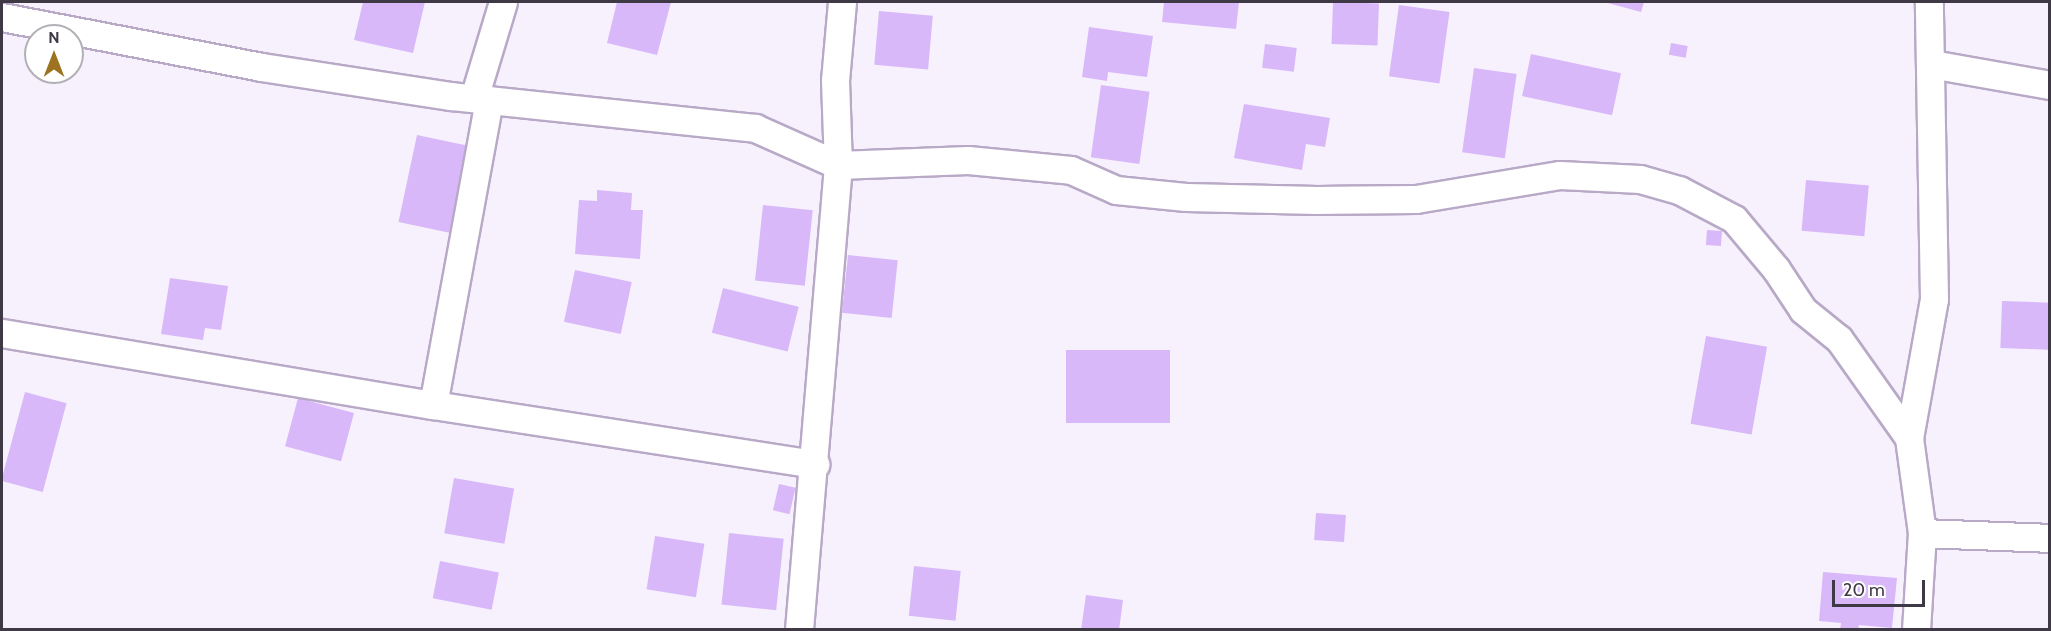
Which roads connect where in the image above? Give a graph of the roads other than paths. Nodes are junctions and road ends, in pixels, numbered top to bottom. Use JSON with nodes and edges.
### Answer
{"nodes":[{"id":1,"x":502,"y":2,"type":"edge"},
{"id":2,"x":842,"y":2,"type":"edge"},
{"id":3,"x":1929,"y":2,"type":"edge"},
{"id":4,"x":2,"y":17,"type":"edge"},
{"id":5,"x":1931,"y":64,"type":"junction"},
{"id":6,"x":2049,"y":85,"type":"edge"},
{"id":7,"x":481,"y":99,"type":"junction"},
{"id":8,"x":838,"y":165,"type":"junction"},
{"id":9,"x":2,"y":333,"type":"edge"},
{"id":10,"x":433,"y":405,"type":"junction"},
{"id":11,"x":1909,"y":438,"type":"junction"},
{"id":12,"x":815,"y":464,"type":"junction"},
{"id":13,"x":1922,"y":533,"type":"junction"},
{"id":14,"x":2049,"y":538,"type":"edge"},
{"id":15,"x":799,"y":630,"type":"edge"},
{"id":16,"x":1916,"y":630,"type":"edge"}],
"edges":[{"from":1,"to":7,"type":"street"},
{"from":2,"to":8,"type":"street"},
{"from":3,"to":5,"type":"street"},
{"from":4,"to":7,"type":"street"},
{"from":5,"to":6,"type":"street"},
{"from":5,"to":11,"type":"street"},
{"from":7,"to":8,"type":"street"},
{"from":7,"to":10,"type":"street"},
{"from":8,"to":11,"type":"street"},
{"from":8,"to":12,"type":"street"},
{"from":9,"to":10,"type":"street"},
{"from":10,"to":12,"type":"street"},
{"from":11,"to":13,"type":"street"},
{"from":12,"to":15,"type":"street"},
{"from":13,"to":14,"type":"street"},
{"from":13,"to":16,"type":"street"}]}
